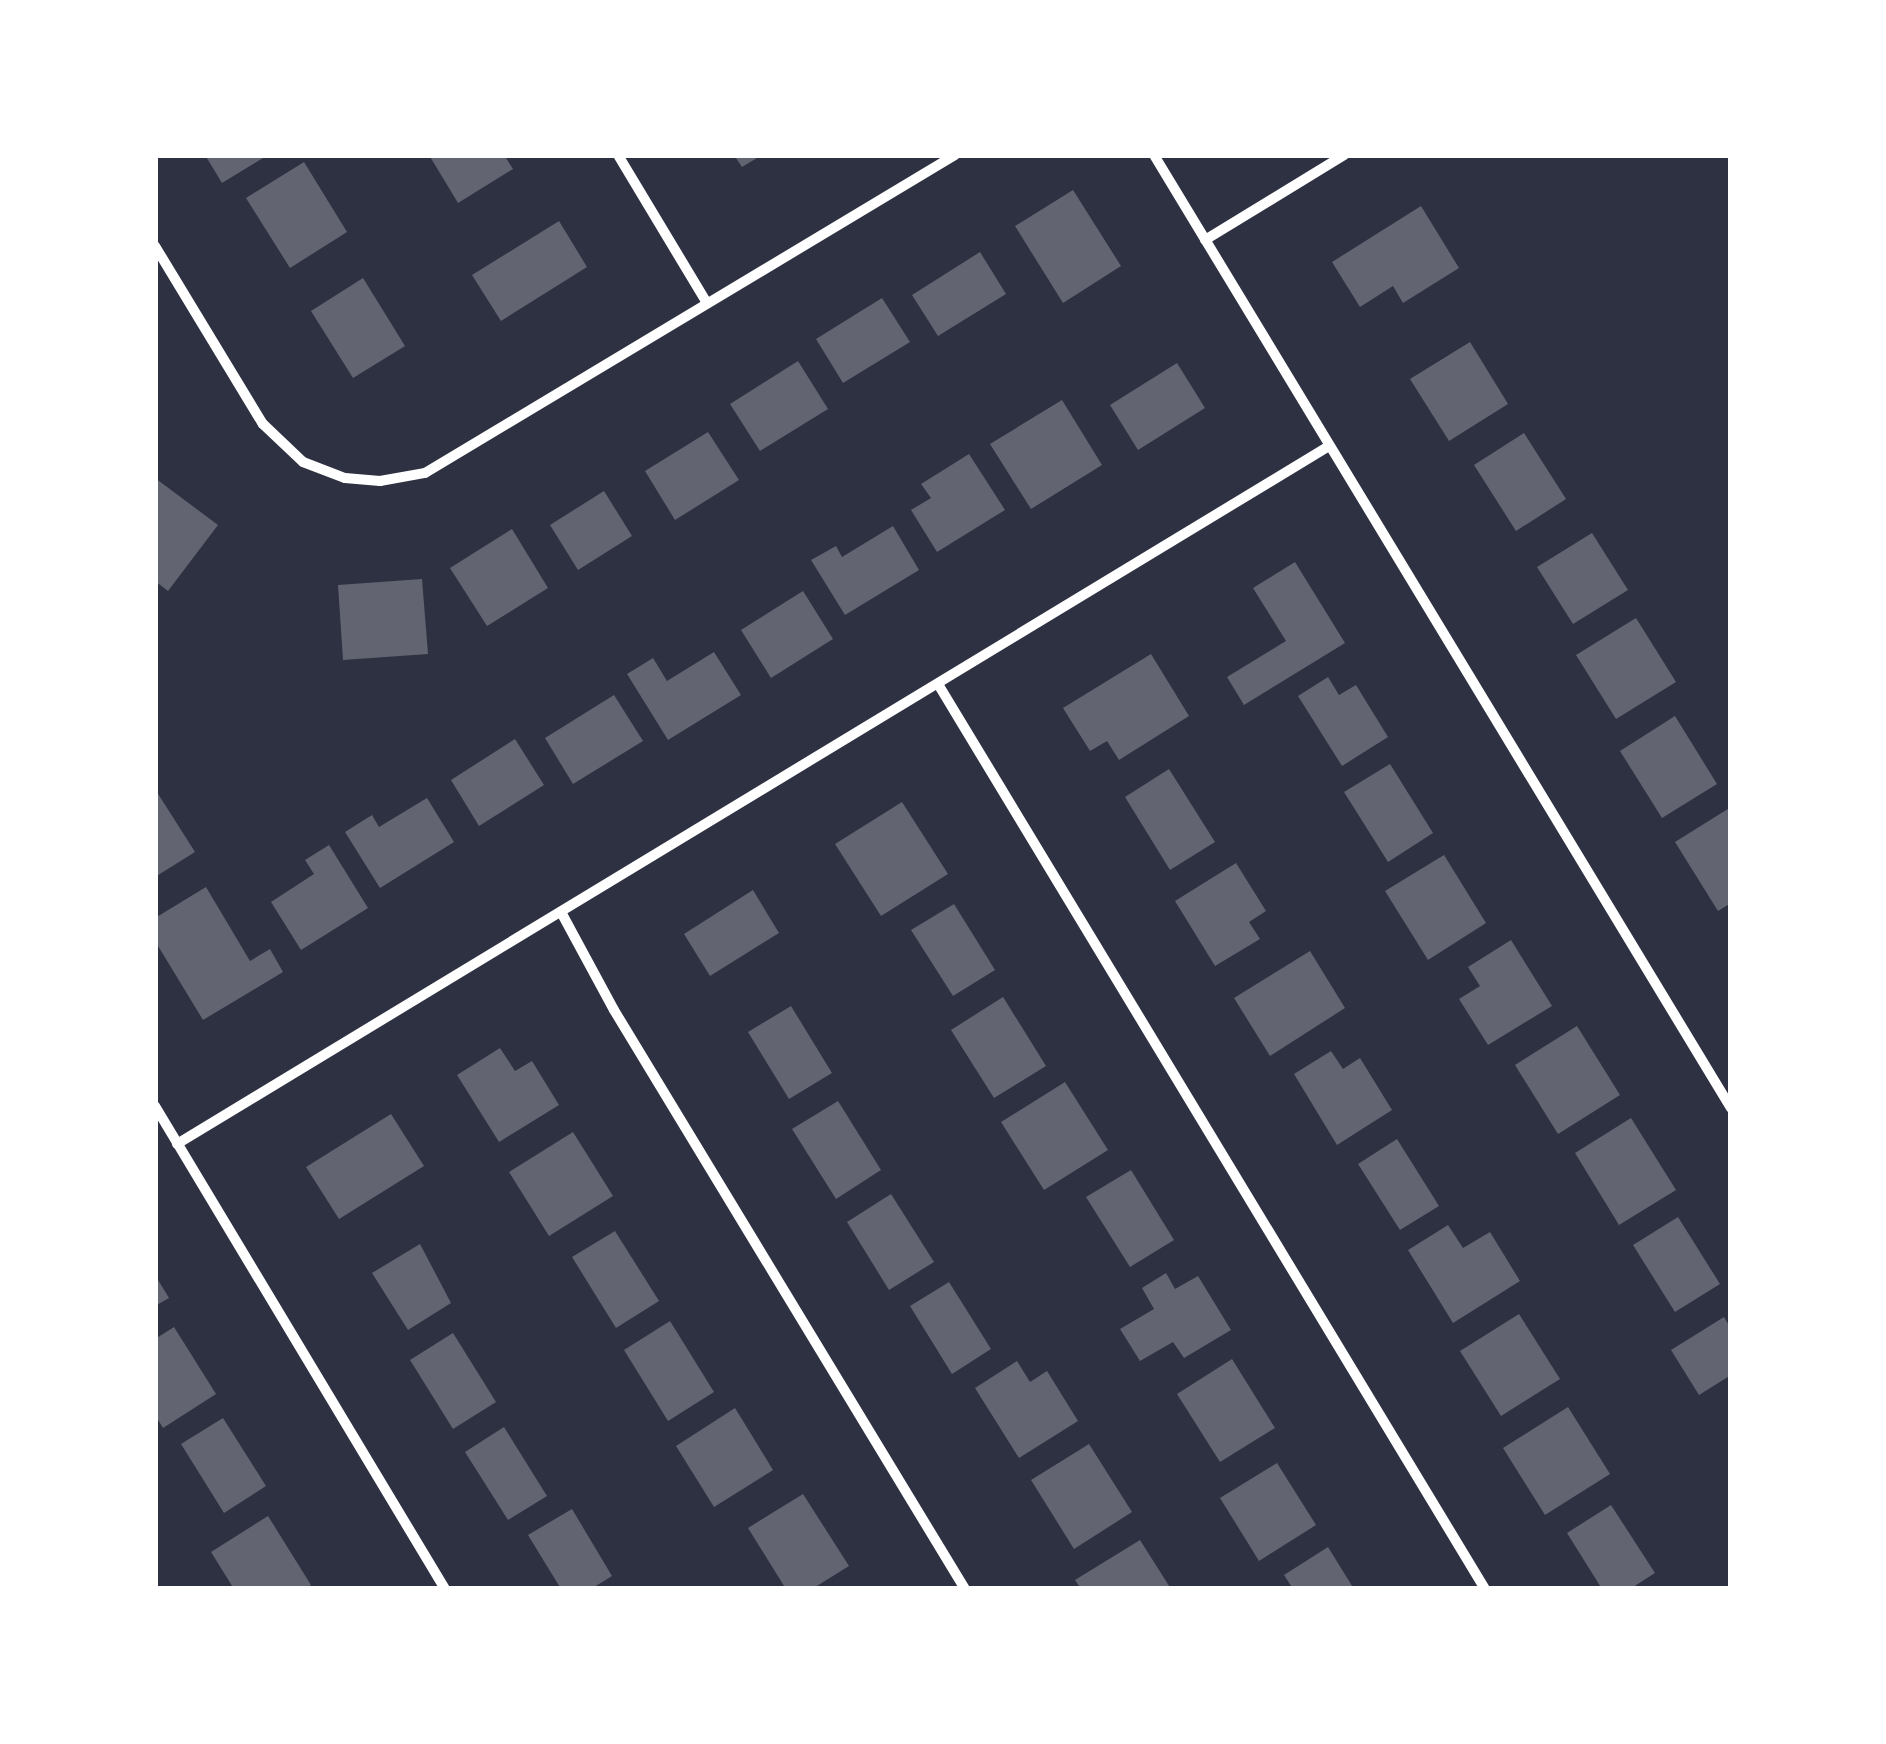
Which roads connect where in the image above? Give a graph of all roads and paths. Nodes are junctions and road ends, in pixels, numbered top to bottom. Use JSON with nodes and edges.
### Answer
{"nodes":[{"id":1,"x":618,"y":155,"type":"edge"},
{"id":2,"x":955,"y":155,"type":"edge"},
{"id":3,"x":1154,"y":155,"type":"edge"},
{"id":4,"x":1344,"y":155,"type":"edge"},
{"id":5,"x":1205,"y":240,"type":"junction"},
{"id":6,"x":155,"y":246,"type":"edge"},
{"id":7,"x":707,"y":303,"type":"junction"},
{"id":8,"x":1329,"y":446,"type":"junction"},
{"id":9,"x":938,"y":684,"type":"junction"},
{"id":10,"x":560,"y":912,"type":"junction"},
{"id":11,"x":155,"y":1106,"type":"edge"},
{"id":12,"x":1731,"y":1108,"type":"edge"},
{"id":13,"x":177,"y":1144,"type":"junction"},
{"id":14,"x":445,"y":1589,"type":"edge"},
{"id":15,"x":964,"y":1589,"type":"edge"},
{"id":16,"x":1485,"y":1589,"type":"edge"}],
"edges":[{"from":1,"to":7,"type":"street"},
{"from":2,"to":7,"type":"street"},
{"from":3,"to":5,"type":"street"},
{"from":4,"to":5,"type":"street"},
{"from":5,"to":8,"type":"street"},
{"from":6,"to":7,"type":"street"},
{"from":8,"to":9,"type":"street"},
{"from":8,"to":12,"type":"street"},
{"from":9,"to":10,"type":"street"},
{"from":9,"to":16,"type":"street"},
{"from":10,"to":13,"type":"street"},
{"from":10,"to":15,"type":"street"},
{"from":11,"to":13,"type":"street"},
{"from":13,"to":14,"type":"street"}]}
